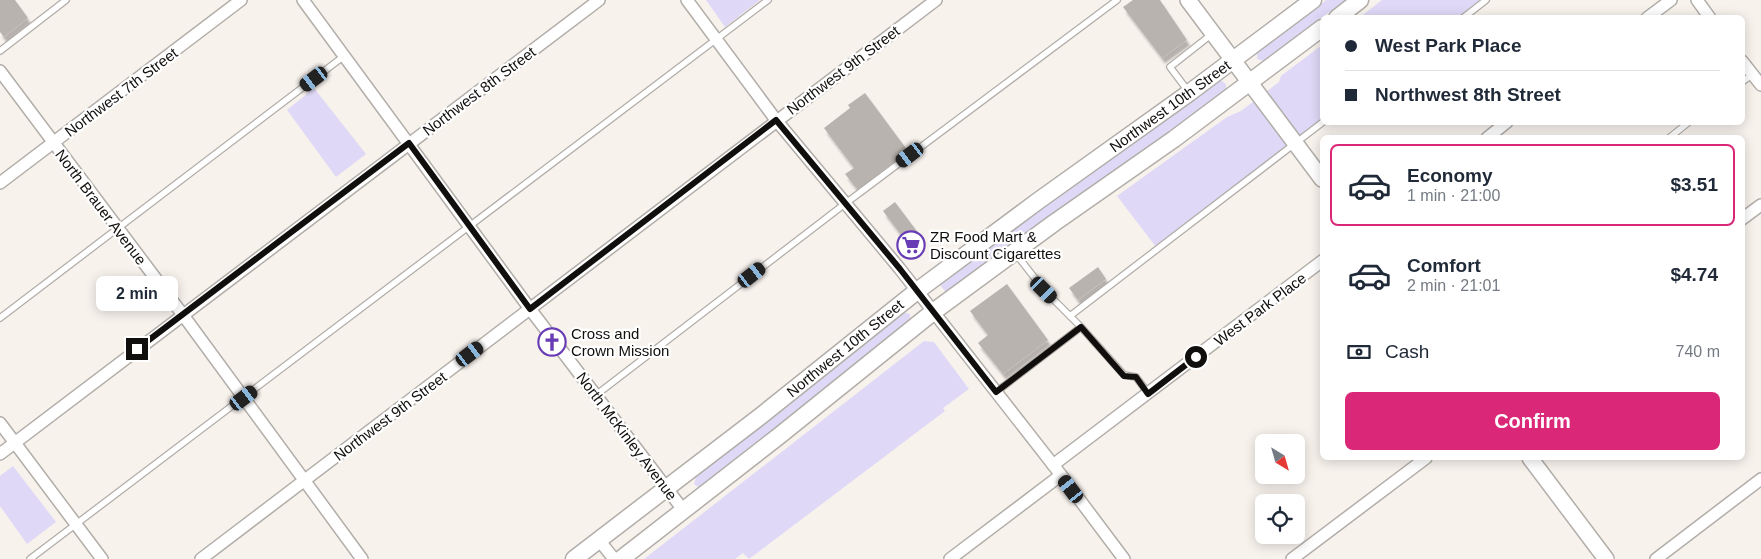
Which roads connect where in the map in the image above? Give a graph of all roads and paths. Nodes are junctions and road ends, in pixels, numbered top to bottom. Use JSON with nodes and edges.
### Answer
{"nodes":[{"id":1,"x":66,"y":0,"type":"edge"},
{"id":2,"x":241,"y":0,"type":"edge"},
{"id":3,"x":302,"y":0,"type":"edge"},
{"id":4,"x":599,"y":0,"type":"edge"},
{"id":5,"x":686,"y":0,"type":"edge"},
{"id":6,"x":768,"y":0,"type":"edge"},
{"id":7,"x":936,"y":0,"type":"edge"},
{"id":8,"x":1117,"y":0,"type":"edge"},
{"id":9,"x":1188,"y":0,"type":"edge"},
{"id":10,"x":1313,"y":0,"type":"edge"},
{"id":11,"x":1360,"y":0,"type":"edge"},
{"id":12,"x":1486,"y":0,"type":"edge"},
{"id":13,"x":1671,"y":0,"type":"edge"},
{"id":14,"x":1697,"y":0,"type":"edge"},
{"id":15,"x":1341,"y":15,"type":"edge"},
{"id":16,"x":1467,"y":15,"type":"edge"},
{"id":17,"x":1651,"y":15,"type":"edge"},
{"id":18,"x":1708,"y":15,"type":"edge"},
{"id":19,"x":1320,"y":30,"type":"edge"},
{"id":20,"x":1213,"y":33,"type":"junction"},
{"id":21,"x":716,"y":40,"type":"junction"},
{"id":22,"x":0,"y":51,"type":"edge"},
{"id":23,"x":344,"y":56,"type":"junction"},
{"id":24,"x":1234,"y":60,"type":"junction"},
{"id":25,"x":1745,"y":64,"type":"edge"},
{"id":26,"x":0,"y":71,"type":"edge"},
{"id":27,"x":1753,"y":74,"type":"junction"},
{"id":28,"x":1745,"y":80,"type":"edge"},
{"id":29,"x":1250,"y":83,"type":"junction"},
{"id":30,"x":1761,"y":85,"type":"edge"},
{"id":31,"x":1189,"y":92,"type":"junction"},
{"id":32,"x":776,"y":120,"type":"junction"},
{"id":33,"x":1320,"y":124,"type":"edge"},
{"id":34,"x":1503,"y":125,"type":"edge"},
{"id":35,"x":1685,"y":125,"type":"edge"},
{"id":36,"x":1491,"y":135,"type":"edge"},
{"id":37,"x":1673,"y":135,"type":"edge"},
{"id":38,"x":53,"y":143,"type":"junction"},
{"id":39,"x":409,"y":143,"type":"junction"},
{"id":40,"x":1296,"y":143,"type":"junction"},
{"id":41,"x":1320,"y":176,"type":"edge"},
{"id":42,"x":0,"y":183,"type":"edge"},
{"id":43,"x":846,"y":203,"type":"junction"},
{"id":44,"x":1761,"y":206,"type":"edge"},
{"id":45,"x":1745,"y":217,"type":"edge"},
{"id":46,"x":469,"y":225,"type":"junction"},
{"id":47,"x":118,"y":228,"type":"junction"},
{"id":48,"x":1015,"y":252,"type":"junction"},
{"id":49,"x":1320,"y":263,"type":"edge"},
{"id":50,"x":917,"y":291,"type":"junction"},
{"id":51,"x":530,"y":309,"type":"junction"},
{"id":52,"x":933,"y":312,"type":"junction"},
{"id":53,"x":183,"y":314,"type":"junction"},
{"id":54,"x":1070,"y":316,"type":"junction"},
{"id":55,"x":0,"y":318,"type":"edge"},
{"id":56,"x":1081,"y":327,"type":"junction"},
{"id":57,"x":996,"y":392,"type":"junction"},
{"id":58,"x":1148,"y":394,"type":"junction"},
{"id":59,"x":596,"y":395,"type":"junction"},
{"id":60,"x":244,"y":398,"type":"junction"},
{"id":61,"x":0,"y":423,"type":"edge"},
{"id":62,"x":15,"y":442,"type":"junction"},
{"id":63,"x":0,"y":454,"type":"edge"},
{"id":64,"x":1423,"y":460,"type":"edge"},
{"id":65,"x":1532,"y":460,"type":"edge"},
{"id":66,"x":1053,"y":466,"type":"junction"},
{"id":67,"x":1061,"y":475,"type":"junction"},
{"id":68,"x":1761,"y":479,"type":"edge"},
{"id":69,"x":305,"y":481,"type":"junction"},
{"id":70,"x":666,"y":488,"type":"junction"},
{"id":71,"x":684,"y":511,"type":"junction"},
{"id":72,"x":76,"y":524,"type":"junction"},
{"id":73,"x":599,"y":540,"type":"junction"},
{"id":74,"x":30,"y":559,"type":"edge"},
{"id":75,"x":102,"y":559,"type":"edge"},
{"id":76,"x":201,"y":559,"type":"edge"},
{"id":77,"x":362,"y":559,"type":"edge"},
{"id":78,"x":574,"y":559,"type":"edge"},
{"id":79,"x":614,"y":559,"type":"edge"},
{"id":80,"x":621,"y":559,"type":"edge"},
{"id":81,"x":950,"y":559,"type":"edge"},
{"id":82,"x":1124,"y":559,"type":"edge"},
{"id":83,"x":1292,"y":559,"type":"edge"},
{"id":84,"x":1606,"y":559,"type":"edge"},
{"id":85,"x":1656,"y":559,"type":"edge"}],
"edges":[{"from":1,"to":22,"type":"lane"},
{"from":2,"to":38,"type":"street","name":"Northwest 7th Street"},
{"from":3,"to":23,"type":"street","name":"North McKinley Avenue"},
{"from":4,"to":39,"type":"street","name":"Northwest 8th Street"},
{"from":5,"to":21,"type":"street"},
{"from":6,"to":21,"type":"lane"},
{"from":7,"to":32,"type":"street","name":"Northwest 9th Street"},
{"from":8,"to":43,"type":"lane"},
{"from":9,"to":20,"type":"street"},
{"from":10,"to":24,"type":"main road","name":"Northwest 10th Street"},
{"from":11,"to":15,"type":"main road"},
{"from":12,"to":16,"type":"lane"},
{"from":13,"to":17,"type":"street"},
{"from":14,"to":18,"type":"street"},
{"from":19,"to":29,"type":"main road","name":"Northwest 10th Street"},
{"from":20,"to":24,"type":"street"},
{"from":20,"to":31,"type":"lane"},
{"from":21,"to":32,"type":"street"},
{"from":21,"to":46,"type":"lane"},
{"from":23,"to":39,"type":"street","name":"North McKinley Avenue"},
{"from":23,"to":47,"type":"lane"},
{"from":24,"to":29,"type":"street"},
{"from":24,"to":31,"type":"main road","name":"Northwest 10th Street"},
{"from":25,"to":27,"type":"street"},
{"from":26,"to":38,"type":"street","name":"North Brauer Avenue"},
{"from":27,"to":28,"type":"lane"},
{"from":27,"to":30,"type":"street"},
{"from":29,"to":40,"type":"street"},
{"from":29,"to":48,"type":"main road","name":"Northwest 10th Street"},
{"from":31,"to":50,"type":"main road","name":"Northwest 10th Street"},
{"from":32,"to":43,"type":"street"},
{"from":32,"to":51,"type":"street","name":"Northwest 9th Street"},
{"from":33,"to":40,"type":"lane"},
{"from":34,"to":36,"type":"street"},
{"from":35,"to":37,"type":"lane"},
{"from":38,"to":42,"type":"street","name":"Northwest 7th Street"},
{"from":38,"to":47,"type":"street","name":"North Brauer Avenue"},
{"from":39,"to":46,"type":"street","name":"North McKinley Avenue"},
{"from":39,"to":53,"type":"street","name":"Northwest 8th Street"},
{"from":40,"to":41,"type":"street"},
{"from":40,"to":54,"type":"lane"},
{"from":43,"to":50,"type":"street"},
{"from":43,"to":59,"type":"lane"},
{"from":44,"to":45,"type":"street"},
{"from":46,"to":51,"type":"street","name":"North McKinley Avenue"},
{"from":46,"to":60,"type":"lane"},
{"from":47,"to":53,"type":"street","name":"North Brauer Avenue"},
{"from":47,"to":55,"type":"lane"},
{"from":48,"to":52,"type":"main road","name":"Northwest 10th Street"},
{"from":48,"to":54,"type":"lane"},
{"from":49,"to":58,"type":"street","name":"West Park Place"},
{"from":50,"to":52,"type":"street"},
{"from":50,"to":70,"type":"main road","name":"Northwest 10th Street"},
{"from":51,"to":59,"type":"street","name":"North McKinley Avenue"},
{"from":51,"to":69,"type":"street","name":"Northwest 9th Street"},
{"from":52,"to":57,"type":"street"},
{"from":52,"to":71,"type":"main road","name":"Northwest 10th Street"},
{"from":53,"to":60,"type":"street","name":"North Brauer Avenue"},
{"from":53,"to":62,"type":"street","name":"Northwest 8th Street"},
{"from":54,"to":56,"type":"lane"},
{"from":56,"to":57,"type":"lane"},
{"from":56,"to":58,"type":"lane"},
{"from":57,"to":66,"type":"street"},
{"from":58,"to":66,"type":"street","name":"West Park Place"},
{"from":59,"to":70,"type":"street","name":"North McKinley Avenue"},
{"from":60,"to":69,"type":"street","name":"North Brauer Avenue"},
{"from":60,"to":72,"type":"lane"},
{"from":61,"to":62,"type":"street"},
{"from":62,"to":63,"type":"street","name":"Northwest 8th Street"},
{"from":62,"to":72,"type":"street"},
{"from":64,"to":83,"type":"street"},
{"from":65,"to":84,"type":"street"},
{"from":66,"to":67,"type":"street"},
{"from":67,"to":81,"type":"street"},
{"from":67,"to":82,"type":"street"},
{"from":68,"to":85,"type":"street"},
{"from":69,"to":76,"type":"street","name":"Northwest 9th Street"},
{"from":69,"to":77,"type":"street","name":"North Brauer Avenue"},
{"from":70,"to":71,"type":"street","name":"North McKinley Avenue"},
{"from":70,"to":73,"type":"main road","name":"Northwest 10th Street"},
{"from":71,"to":80,"type":"main road","name":"Northwest 10th Street"},
{"from":72,"to":74,"type":"lane"},
{"from":72,"to":75,"type":"street"},
{"from":73,"to":78,"type":"main road","name":"Northwest 10th Street"},
{"from":73,"to":79,"type":"street"}]}
